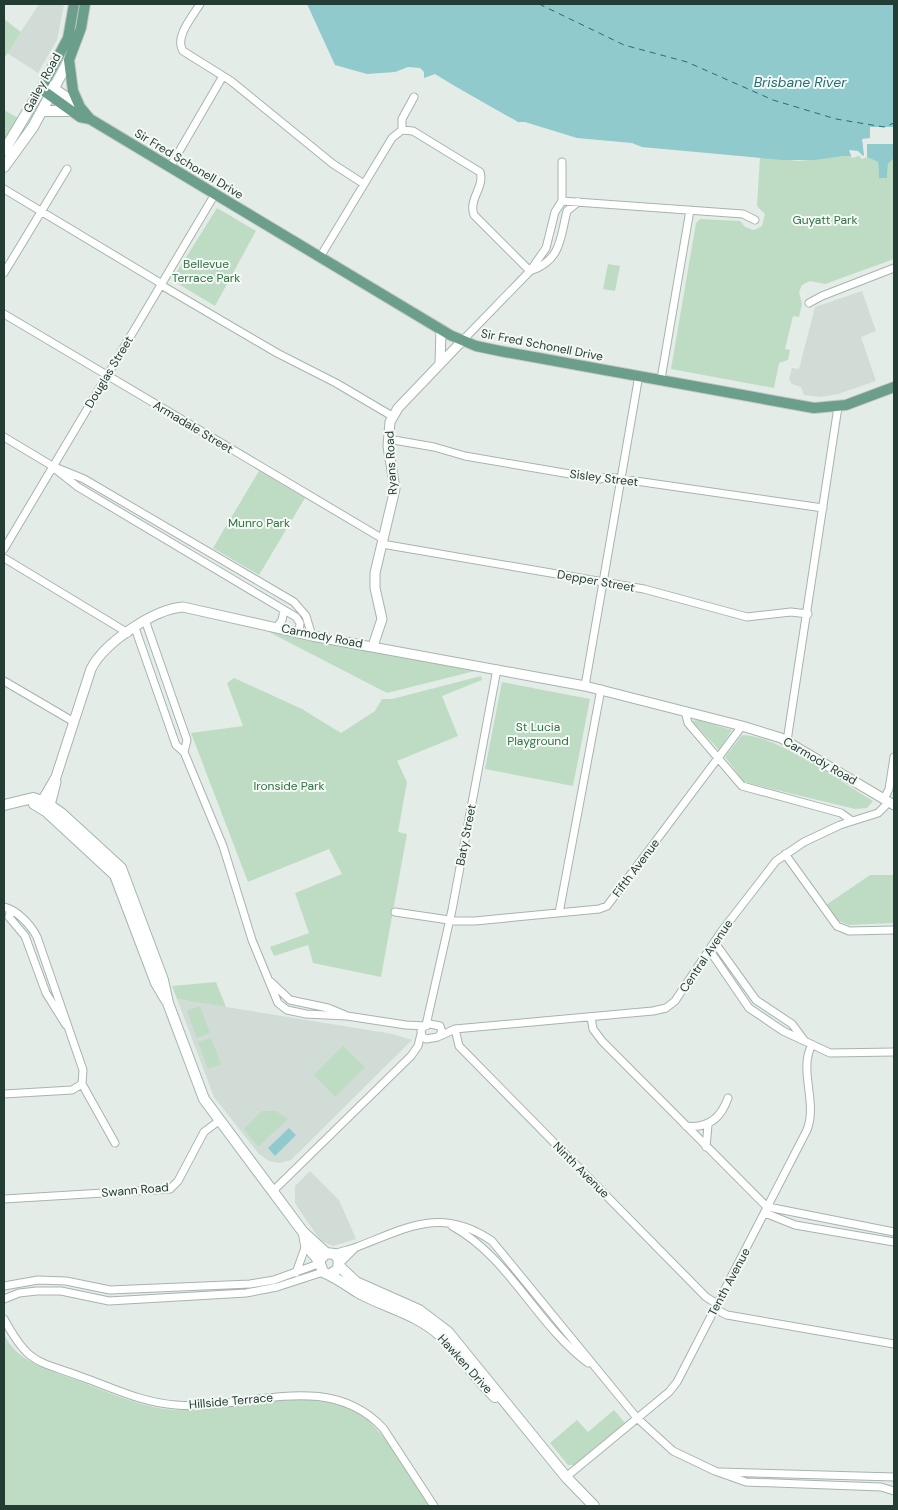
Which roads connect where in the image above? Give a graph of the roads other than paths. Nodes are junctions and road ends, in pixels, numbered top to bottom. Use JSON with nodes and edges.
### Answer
{"nodes":[{"id":1,"x":74,"y":4,"type":"edge"},
{"id":2,"x":85,"y":4,"type":"edge"},
{"id":3,"x":200,"y":4,"type":"edge"},
{"id":4,"x":69,"y":60,"type":"junction"},
{"id":5,"x":223,"y":76,"type":"junction"},
{"id":6,"x":48,"y":89,"type":"junction"},
{"id":7,"x":414,"y":97,"type":"dead end"},
{"id":8,"x":75,"y":109,"type":"junction"},
{"id":9,"x":42,"y":111,"type":"junction"},
{"id":10,"x":402,"y":130,"type":"junction"},
{"id":11,"x":4,"y":151,"type":"edge"},
{"id":12,"x":562,"y":162,"type":"dead end"},
{"id":13,"x":4,"y":167,"type":"edge"},
{"id":14,"x":170,"y":167,"type":"junction"},
{"id":15,"x":67,"y":168,"type":"dead end"},
{"id":16,"x":364,"y":184,"type":"junction"},
{"id":17,"x":4,"y":189,"type":"edge"},
{"id":18,"x":215,"y":194,"type":"junction"},
{"id":19,"x":562,"y":201,"type":"junction"},
{"id":20,"x":578,"y":202,"type":"junction"},
{"id":21,"x":690,"y":210,"type":"junction"},
{"id":22,"x":41,"y":212,"type":"junction"},
{"id":23,"x":755,"y":220,"type":"dead end"},
{"id":24,"x":320,"y":257,"type":"junction"},
{"id":25,"x":894,"y":268,"type":"edge"},
{"id":26,"x":530,"y":271,"type":"junction"},
{"id":27,"x":4,"y":273,"type":"edge"},
{"id":28,"x":161,"y":285,"type":"junction"},
{"id":29,"x":809,"y":303,"type":"dead end"},
{"id":30,"x":4,"y":314,"type":"edge"},
{"id":31,"x":441,"y":329,"type":"junction"},
{"id":32,"x":463,"y":340,"type":"junction"},
{"id":33,"x":440,"y":364,"type":"junction"},
{"id":34,"x":107,"y":375,"type":"junction"},
{"id":35,"x":639,"y":375,"type":"junction"},
{"id":36,"x":661,"y":379,"type":"junction"},
{"id":37,"x":894,"y":387,"type":"edge"},
{"id":38,"x":838,"y":407,"type":"junction"},
{"id":39,"x":392,"y":416,"type":"junction"},
{"id":40,"x":4,"y":437,"type":"edge"},
{"id":41,"x":388,"y":439,"type":"junction"},
{"id":42,"x":52,"y":466,"type":"junction"},
{"id":43,"x":621,"y":479,"type":"junction"},
{"id":44,"x":823,"y":508,"type":"junction"},
{"id":45,"x":383,"y":541,"type":"junction"},
{"id":46,"x":4,"y":550,"type":"edge"},
{"id":47,"x":4,"y":559,"type":"edge"},
{"id":48,"x":603,"y":582,"type":"junction"},
{"id":49,"x":284,"y":610,"type":"junction"},
{"id":50,"x":808,"y":614,"type":"junction"},
{"id":51,"x":145,"y":620,"type":"junction"},
{"id":52,"x":276,"y":628,"type":"junction"},
{"id":53,"x":132,"y":630,"type":"junction"},
{"id":54,"x":299,"y":634,"type":"junction"},
{"id":55,"x":312,"y":636,"type":"junction"},
{"id":56,"x":373,"y":646,"type":"junction"},
{"id":57,"x":497,"y":669,"type":"junction"},
{"id":58,"x":4,"y":681,"type":"edge"},
{"id":59,"x":585,"y":686,"type":"junction"},
{"id":60,"x":601,"y":689,"type":"junction"},
{"id":61,"x":685,"y":710,"type":"junction"},
{"id":62,"x":74,"y":722,"type":"junction"},
{"id":63,"x":742,"y":726,"type":"junction"},
{"id":64,"x":787,"y":741,"type":"junction"},
{"id":65,"x":184,"y":752,"type":"junction"},
{"id":66,"x":894,"y":757,"type":"edge"},
{"id":67,"x":720,"y":758,"type":"junction"},
{"id":68,"x":889,"y":802,"type":"edge"},
{"id":69,"x":45,"y":804,"type":"junction"},
{"id":70,"x":4,"y":805,"type":"edge"},
{"id":71,"x":852,"y":821,"type":"junction"},
{"id":72,"x":785,"y":854,"type":"junction"},
{"id":73,"x":4,"y":906,"type":"edge"},
{"id":74,"x":12,"y":910,"type":"junction"},
{"id":75,"x":395,"y":912,"type":"dead end"},
{"id":76,"x":559,"y":913,"type":"junction"},
{"id":77,"x":449,"y":920,"type":"junction"},
{"id":78,"x":894,"y":930,"type":"edge"},
{"id":79,"x":715,"y":942,"type":"junction"},
{"id":80,"x":710,"y":951,"type":"junction"},
{"id":81,"x":267,"y":978,"type":"junction"},
{"id":82,"x":433,"y":1002,"type":"junction"},
{"id":83,"x":347,"y":1016,"type":"junction"},
{"id":84,"x":591,"y":1017,"type":"junction"},
{"id":85,"x":401,"y":1024,"type":"junction"},
{"id":86,"x":426,"y":1025,"type":"junction"},
{"id":87,"x":439,"y":1025,"type":"junction"},
{"id":88,"x":68,"y":1028,"type":"junction"},
{"id":89,"x":455,"y":1029,"type":"junction"},
{"id":90,"x":421,"y":1033,"type":"junction"},
{"id":91,"x":440,"y":1036,"type":"junction"},
{"id":92,"x":431,"y":1039,"type":"junction"},
{"id":93,"x":804,"y":1040,"type":"junction"},
{"id":94,"x":812,"y":1045,"type":"junction"},
{"id":95,"x":894,"y":1052,"type":"edge"},
{"id":96,"x":411,"y":1056,"type":"junction"},
{"id":97,"x":82,"y":1084,"type":"junction"},
{"id":98,"x":4,"y":1094,"type":"edge"},
{"id":99,"x":728,"y":1098,"type":"dead end"},
{"id":100,"x":220,"y":1120,"type":"junction"},
{"id":101,"x":708,"y":1125,"type":"junction"},
{"id":102,"x":686,"y":1126,"type":"junction"},
{"id":103,"x":115,"y":1143,"type":"dead end"},
{"id":104,"x":706,"y":1147,"type":"junction"},
{"id":105,"x":273,"y":1191,"type":"junction"},
{"id":106,"x":4,"y":1199,"type":"edge"},
{"id":107,"x":767,"y":1210,"type":"junction"},
{"id":108,"x":446,"y":1222,"type":"junction"},
{"id":109,"x":303,"y":1232,"type":"junction"},
{"id":110,"x":894,"y":1232,"type":"edge"},
{"id":111,"x":894,"y":1242,"type":"edge"},
{"id":112,"x":306,"y":1244,"type":"junction"},
{"id":113,"x":329,"y":1263,"type":"junction"},
{"id":114,"x":296,"y":1273,"type":"junction"},
{"id":115,"x":4,"y":1286,"type":"edge"},
{"id":116,"x":4,"y":1299,"type":"edge"},
{"id":117,"x":716,"y":1307,"type":"junction"},
{"id":118,"x":4,"y":1319,"type":"edge"},
{"id":119,"x":894,"y":1344,"type":"edge"},
{"id":120,"x":597,"y":1369,"type":"junction"},
{"id":121,"x":637,"y":1418,"type":"junction"},
{"id":122,"x":715,"y":1472,"type":"junction"},
{"id":123,"x":566,"y":1477,"type":"junction"},
{"id":124,"x":894,"y":1477,"type":"edge"},
{"id":125,"x":894,"y":1491,"type":"edge"},
{"id":126,"x":434,"y":1506,"type":"edge"},
{"id":127,"x":594,"y":1506,"type":"edge"}],
"edges":[{"from":1,"to":6,"type":"main road","name":"Gailey Road"},
{"from":2,"to":4,"type":"main road","name":"Gailey Road"},
{"from":3,"to":5,"type":"street"},
{"from":4,"to":6,"type":"main road","name":"Gailey Road"},
{"from":4,"to":8,"type":"main road"},
{"from":5,"to":14,"type":"street"},
{"from":5,"to":16,"type":"street"},
{"from":6,"to":8,"type":"main road","name":"Sir Fred Schonell Drive"},
{"from":6,"to":9,"type":"main road","name":"Gailey Road"},
{"from":6,"to":11,"type":"main road","name":"Gailey Road"},
{"from":7,"to":10,"type":"street"},
{"from":8,"to":9,"type":"main road"},
{"from":8,"to":14,"type":"main road","name":"Sir Fred Schonell Drive"},
{"from":9,"to":13,"type":"main road","name":"Gailey Road"},
{"from":10,"to":16,"type":"street"},
{"from":10,"to":26,"type":"street"},
{"from":12,"to":19,"type":"street","name":"Ryans Road"},
{"from":14,"to":18,"type":"main road","name":"Sir Fred Schonell Drive"},
{"from":15,"to":22,"type":"street"},
{"from":16,"to":24,"type":"street"},
{"from":17,"to":22,"type":"street"},
{"from":18,"to":24,"type":"main road","name":"Sir Fred Schonell Drive"},
{"from":18,"to":28,"type":"street","name":"Douglas Street"},
{"from":19,"to":20,"type":"street"},
{"from":19,"to":26,"type":"street","name":"Ryans Road"},
{"from":20,"to":21,"type":"street"},
{"from":20,"to":26,"type":"street","name":"Ryans Road"},
{"from":21,"to":23,"type":"street"},
{"from":21,"to":36,"type":"street"},
{"from":22,"to":27,"type":"street"},
{"from":22,"to":28,"type":"street"},
{"from":24,"to":31,"type":"main road","name":"Sir Fred Schonell Drive"},
{"from":25,"to":29,"type":"street"},
{"from":26,"to":32,"type":"street","name":"Ryans Road"},
{"from":28,"to":34,"type":"street","name":"Douglas Street"},
{"from":28,"to":39,"type":"street"},
{"from":30,"to":34,"type":"street","name":"Armadale Street"},
{"from":31,"to":32,"type":"main road","name":"Sir Fred Schonell Drive"},
{"from":31,"to":33,"type":"street"},
{"from":32,"to":33,"type":"street","name":"Ryans Road"},
{"from":32,"to":35,"type":"main road","name":"Sir Fred Schonell Drive"},
{"from":33,"to":39,"type":"street","name":"Ryans Road"},
{"from":34,"to":42,"type":"street","name":"Douglas Street"},
{"from":34,"to":45,"type":"street","name":"Armadale Street"},
{"from":35,"to":36,"type":"main road","name":"Sir Fred Schonell Drive"},
{"from":35,"to":43,"type":"street"},
{"from":36,"to":38,"type":"main road","name":"Sir Fred Schonell Drive"},
{"from":37,"to":38,"type":"main road","name":"Sir Fred Schonell Drive"},
{"from":38,"to":44,"type":"street"},
{"from":39,"to":41,"type":"street","name":"Ryans Road"},
{"from":40,"to":42,"type":"street"},
{"from":41,"to":43,"type":"street","name":"Sisley Street"},
{"from":41,"to":45,"type":"street","name":"Ryans Road"},
{"from":42,"to":46,"type":"street","name":"Douglas Street"},
{"from":42,"to":49,"type":"street"},
{"from":42,"to":55,"type":"street"},
{"from":43,"to":44,"type":"street","name":"Sisley Street"},
{"from":43,"to":48,"type":"street"},
{"from":44,"to":50,"type":"street"},
{"from":45,"to":48,"type":"street","name":"Depper Street"},
{"from":45,"to":56,"type":"street","name":"Ryans Road"},
{"from":47,"to":53,"type":"street"},
{"from":48,"to":50,"type":"street","name":"Depper Street"},
{"from":48,"to":59,"type":"street"},
{"from":49,"to":52,"type":"street"},
{"from":49,"to":54,"type":"street"},
{"from":50,"to":64,"type":"street"},
{"from":51,"to":52,"type":"street","name":"Carmody Road"},
{"from":51,"to":53,"type":"street","name":"Carmody Road"},
{"from":51,"to":65,"type":"street"},
{"from":52,"to":54,"type":"street","name":"Carmody Road"},
{"from":53,"to":62,"type":"street","name":"Carmody Road"},
{"from":53,"to":65,"type":"street"},
{"from":54,"to":55,"type":"street","name":"Carmody Road"},
{"from":55,"to":56,"type":"street","name":"Carmody Road"},
{"from":56,"to":57,"type":"street","name":"Carmody Road"},
{"from":57,"to":59,"type":"street","name":"Carmody Road"},
{"from":57,"to":77,"type":"street","name":"Baty Street"},
{"from":58,"to":62,"type":"street"},
{"from":59,"to":60,"type":"street","name":"Carmody Road"},
{"from":60,"to":61,"type":"street","name":"Carmody Road"},
{"from":60,"to":76,"type":"street"},
{"from":61,"to":63,"type":"street","name":"Carmody Road"},
{"from":61,"to":67,"type":"street"},
{"from":62,"to":69,"type":"street","name":"Carmody Road"},
{"from":63,"to":64,"type":"street","name":"Carmody Road"},
{"from":63,"to":67,"type":"street","name":"Fifth Avenue"},
{"from":64,"to":68,"type":"street","name":"Carmody Road"},
{"from":65,"to":81,"type":"street"},
{"from":66,"to":68,"type":"street"},
{"from":67,"to":71,"type":"street"},
{"from":67,"to":76,"type":"street","name":"Fifth Avenue"},
{"from":68,"to":71,"type":"street","name":"Central Avenue"},
{"from":69,"to":70,"type":"main road"},
{"from":69,"to":100,"type":"main road"},
{"from":71,"to":72,"type":"street","name":"Central Avenue"},
{"from":72,"to":78,"type":"street"},
{"from":72,"to":79,"type":"street","name":"Central Avenue"},
{"from":73,"to":74,"type":"street"},
{"from":74,"to":88,"type":"street"},
{"from":74,"to":88,"type":"street"},
{"from":75,"to":77,"type":"street","name":"Fifth Avenue"},
{"from":76,"to":77,"type":"street","name":"Fifth Avenue"},
{"from":77,"to":82,"type":"street","name":"Baty Street"},
{"from":79,"to":80,"type":"street","name":"Central Avenue"},
{"from":79,"to":93,"type":"street"},
{"from":80,"to":84,"type":"street","name":"Central Avenue"},
{"from":80,"to":93,"type":"street"},
{"from":81,"to":83,"type":"street"},
{"from":81,"to":83,"type":"street"},
{"from":82,"to":86,"type":"street","name":"Baty Street"},
{"from":82,"to":87,"type":"street","name":"Baty Street"},
{"from":83,"to":85,"type":"street"},
{"from":84,"to":89,"type":"street","name":"Central Avenue"},
{"from":84,"to":102,"type":"street"},
{"from":85,"to":86,"type":"street"},
{"from":85,"to":90,"type":"street"},
{"from":86,"to":87,"type":"street","name":"Central Avenue"},
{"from":86,"to":90,"type":"street","name":"Central Avenue"},
{"from":87,"to":89,"type":"street","name":"Central Avenue"},
{"from":87,"to":91,"type":"street"},
{"from":88,"to":97,"type":"street"},
{"from":89,"to":91,"type":"street","name":"Central Avenue"},
{"from":89,"to":117,"type":"street","name":"Ninth Avenue"},
{"from":90,"to":92,"type":"street"},
{"from":90,"to":96,"type":"street","name":"Central Avenue"},
{"from":91,"to":92,"type":"street","name":"Central Avenue"},
{"from":92,"to":96,"type":"street","name":"Central Avenue"},
{"from":93,"to":94,"type":"street"},
{"from":94,"to":95,"type":"street"},
{"from":94,"to":107,"type":"street","name":"Tenth Avenue"},
{"from":96,"to":105,"type":"street","name":"Central Avenue"},
{"from":97,"to":98,"type":"street"},
{"from":97,"to":103,"type":"street"},
{"from":99,"to":101,"type":"street"},
{"from":100,"to":105,"type":"main road","name":"Hawken Drive"},
{"from":100,"to":106,"type":"street","name":"Swann Road"},
{"from":101,"to":102,"type":"street"},
{"from":101,"to":104,"type":"street"},
{"from":102,"to":104,"type":"street"},
{"from":104,"to":107,"type":"street"},
{"from":105,"to":109,"type":"main road","name":"Hawken Drive"},
{"from":107,"to":110,"type":"street"},
{"from":107,"to":111,"type":"street"},
{"from":107,"to":117,"type":"street","name":"Tenth Avenue"},
{"from":108,"to":113,"type":"street"},
{"from":108,"to":120,"type":"street"},
{"from":108,"to":120,"type":"street"},
{"from":109,"to":112,"type":"main road","name":"Hawken Drive"},
{"from":109,"to":113,"type":"main road","name":"Hawken Drive"},
{"from":112,"to":113,"type":"main road","name":"Hawken Drive"},
{"from":112,"to":114,"type":"street"},
{"from":113,"to":114,"type":"street"},
{"from":113,"to":116,"type":"street"},
{"from":113,"to":123,"type":"main road","name":"Hawken Drive"},
{"from":114,"to":115,"type":"street"},
{"from":117,"to":119,"type":"street","name":"Ninth Avenue"},
{"from":117,"to":121,"type":"street","name":"Tenth Avenue"},
{"from":118,"to":126,"type":"street","name":"Hillside Terrace"},
{"from":120,"to":121,"type":"street"},
{"from":121,"to":122,"type":"street"},
{"from":121,"to":123,"type":"street","name":"Tenth Avenue"},
{"from":122,"to":124,"type":"street"},
{"from":122,"to":125,"type":"street"},
{"from":123,"to":127,"type":"main road","name":"Hawken Drive"}]}
